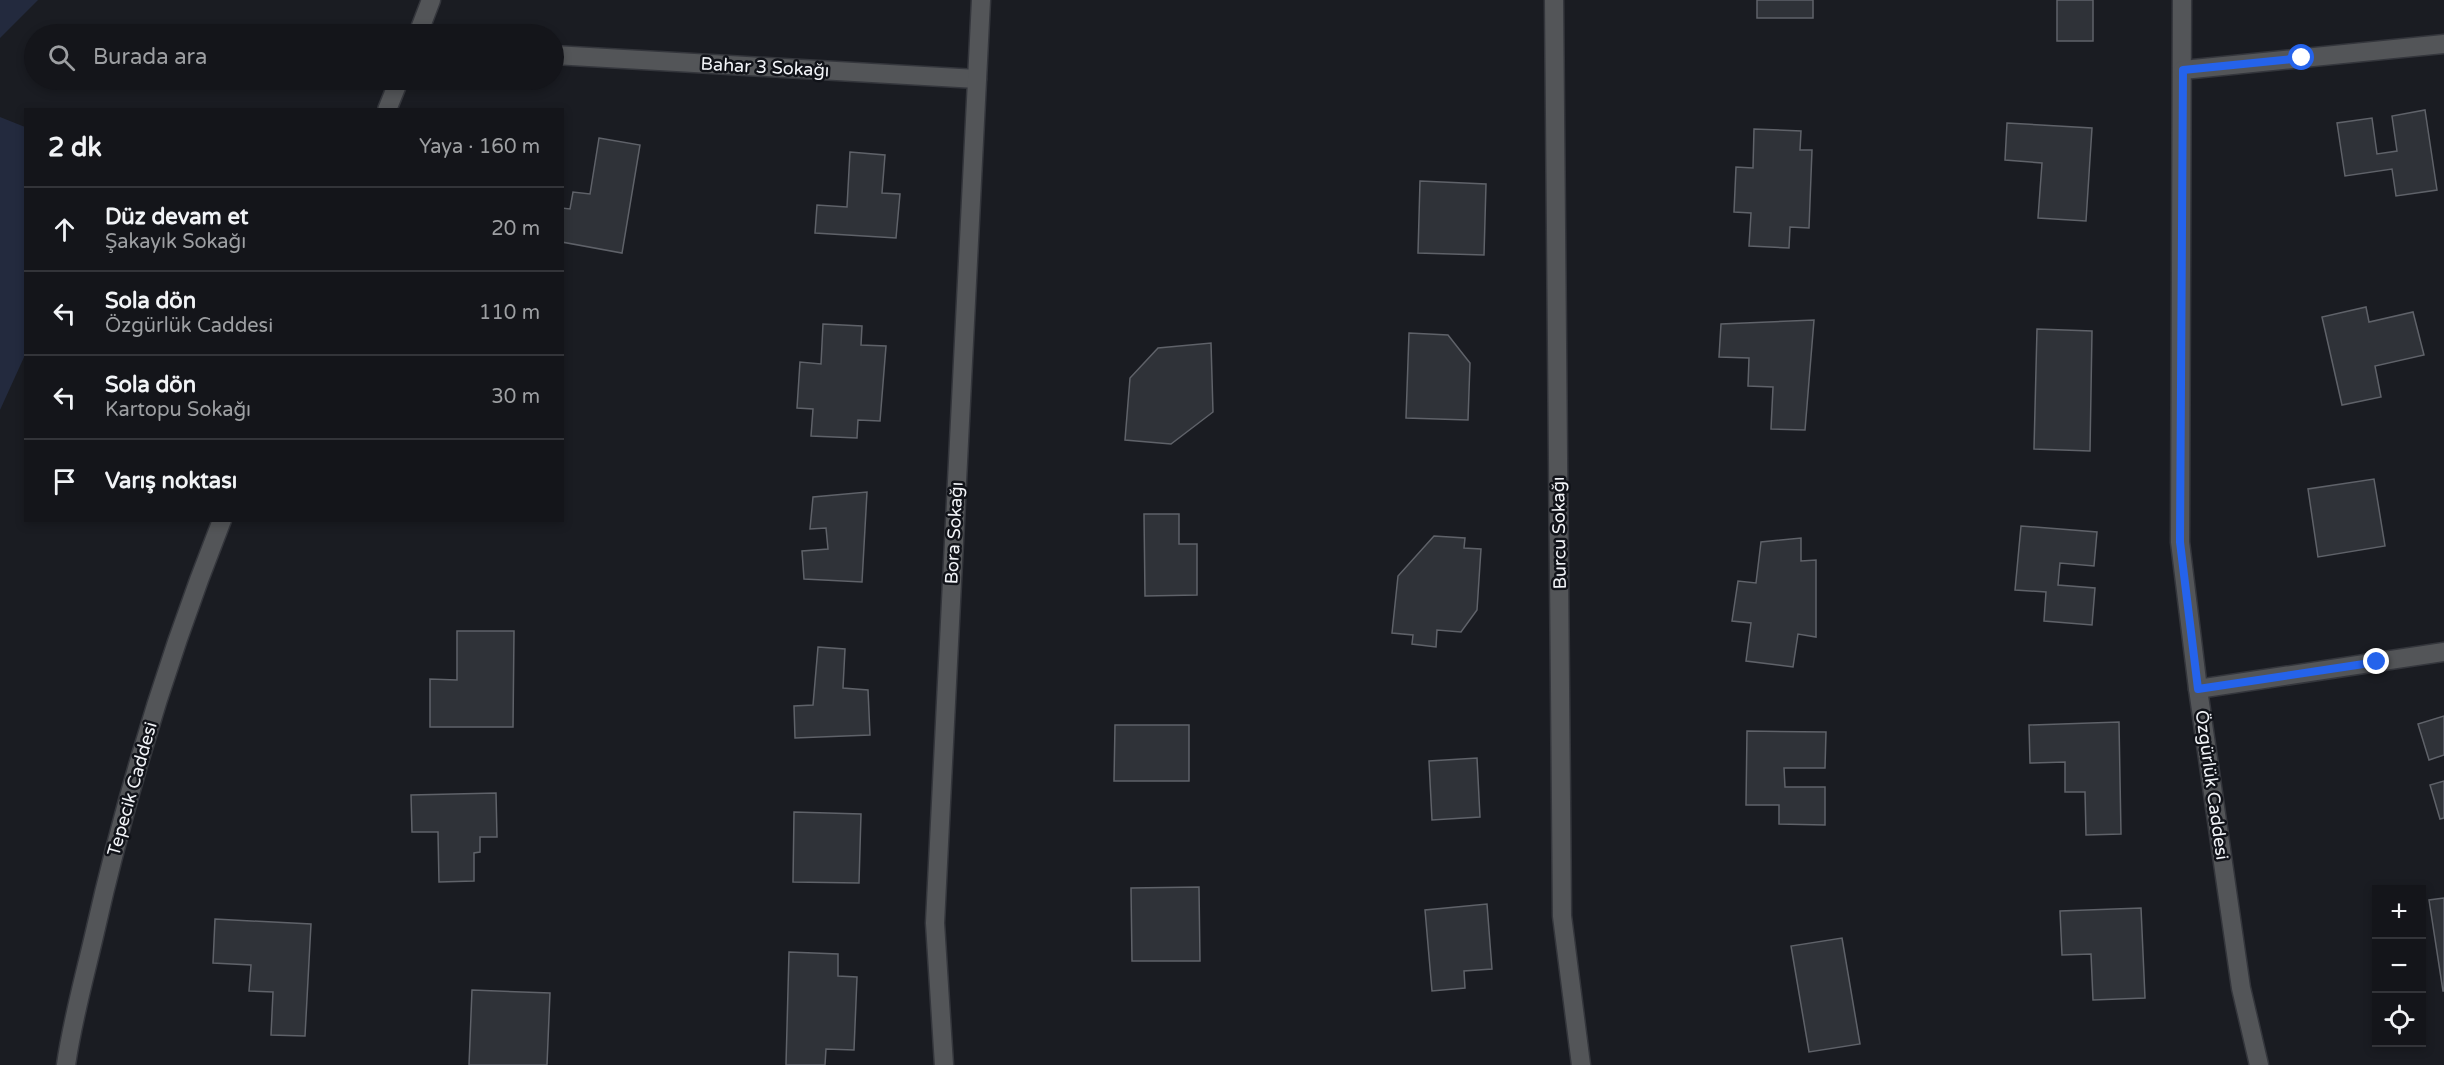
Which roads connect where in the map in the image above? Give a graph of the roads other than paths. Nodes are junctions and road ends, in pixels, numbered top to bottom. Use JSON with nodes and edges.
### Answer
{"nodes":[{"id":1,"x":432,"y":0,"type":"edge"},
{"id":2,"x":981,"y":0,"type":"edge"},
{"id":3,"x":1554,"y":0,"type":"edge"},
{"id":4,"x":2181,"y":0,"type":"edge"},
{"id":5,"x":421,"y":24,"type":"edge"},
{"id":6,"x":2444,"y":44,"type":"edge"},
{"id":7,"x":564,"y":56,"type":"edge"},
{"id":8,"x":2183,"y":70,"type":"junction"},
{"id":9,"x":977,"y":79,"type":"junction"},
{"id":10,"x":395,"y":90,"type":"edge"},
{"id":11,"x":388,"y":108,"type":"edge"},
{"id":12,"x":221,"y":522,"type":"edge"},
{"id":13,"x":2444,"y":652,"type":"edge"},
{"id":14,"x":2198,"y":689,"type":"junction"},
{"id":15,"x":66,"y":1065,"type":"edge"},
{"id":16,"x":944,"y":1065,"type":"edge"},
{"id":17,"x":1581,"y":1065,"type":"edge"},
{"id":18,"x":2259,"y":1065,"type":"edge"}],
"edges":[{"from":1,"to":5,"type":"street"},
{"from":2,"to":9,"type":"street","name":"Bora Sokağı"},
{"from":3,"to":17,"type":"street","name":"Burcu Sokağı"},
{"from":4,"to":8,"type":"street","name":"Özgürlük Caddesi"},
{"from":6,"to":8,"type":"street"},
{"from":7,"to":9,"type":"street","name":"Bahar 3 Sokağı"},
{"from":8,"to":14,"type":"street","name":"Özgürlük Caddesi"},
{"from":9,"to":16,"type":"street","name":"Bora Sokağı"},
{"from":10,"to":11,"type":"street"},
{"from":12,"to":15,"type":"street","name":"Tepecik Caddesi"},
{"from":13,"to":14,"type":"street"},
{"from":14,"to":18,"type":"street","name":"Özgürlük Caddesi"}]}
